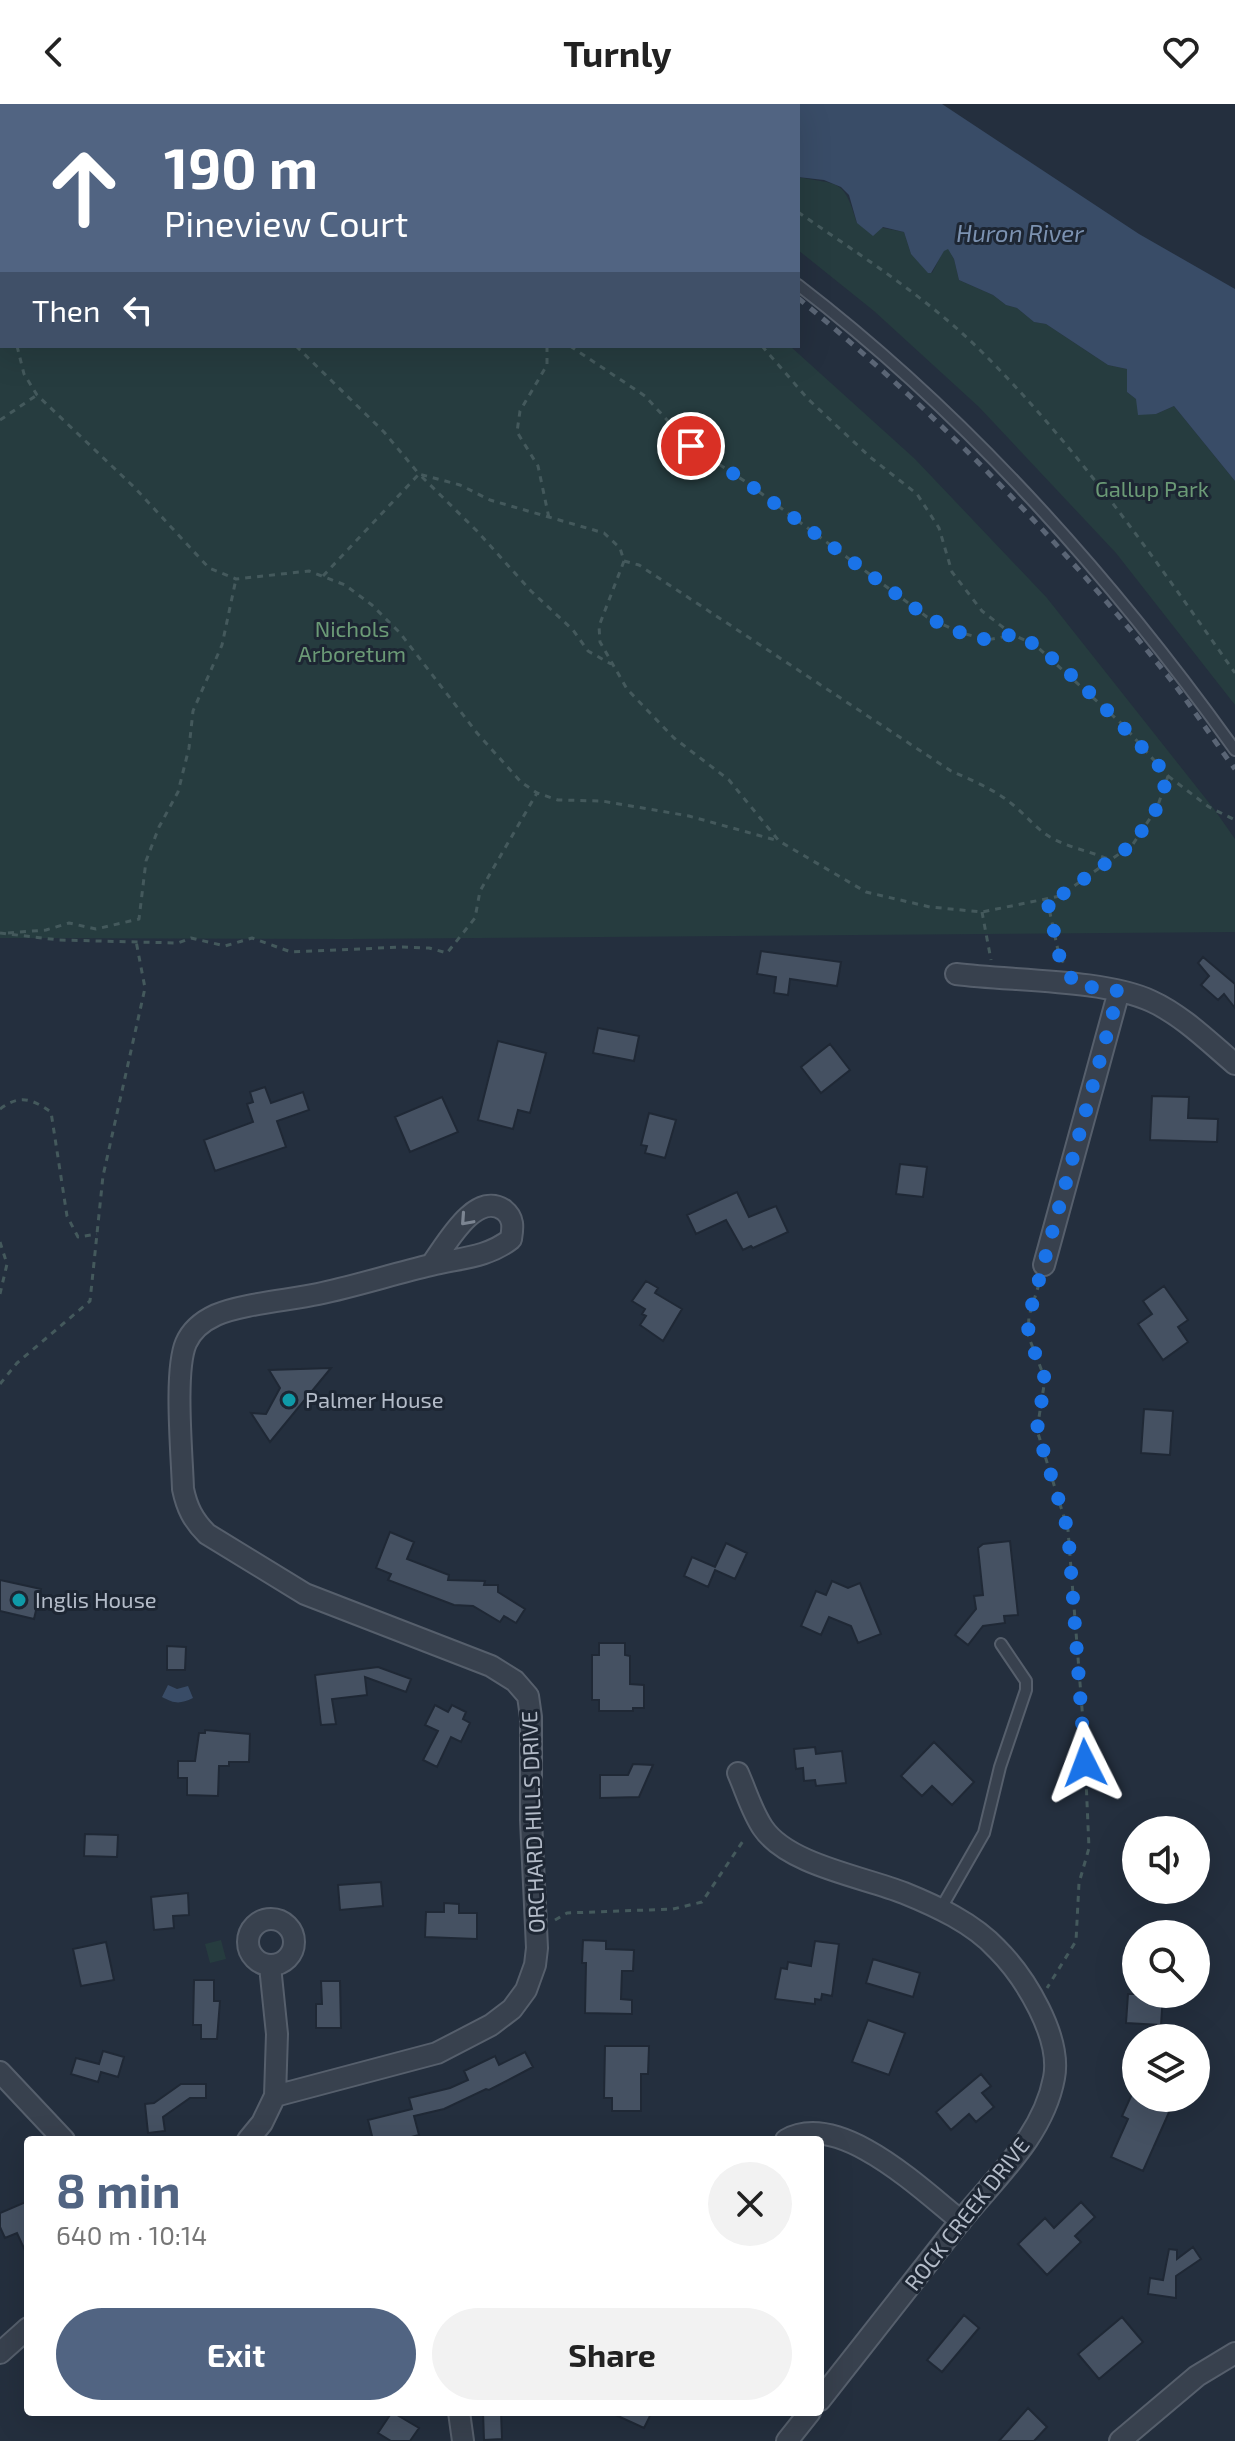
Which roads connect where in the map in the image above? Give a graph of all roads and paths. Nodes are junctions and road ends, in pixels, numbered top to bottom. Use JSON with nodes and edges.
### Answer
{"nodes":[{"id":1,"x":800,"y":213,"type":"edge"},
{"id":2,"x":800,"y":287,"type":"edge"},
{"id":3,"x":18,"y":348,"type":"edge"},
{"id":4,"x":298,"y":348,"type":"edge"},
{"id":5,"x":547,"y":348,"type":"edge"},
{"id":6,"x":573,"y":348,"type":"edge"},
{"id":7,"x":764,"y":348,"type":"edge"},
{"id":8,"x":37,"y":395,"type":"junction"},
{"id":9,"x":0,"y":420,"type":"edge"},
{"id":10,"x":419,"y":474,"type":"junction"},
{"id":11,"x":549,"y":518,"type":"junction"},
{"id":12,"x":624,"y":561,"type":"junction"},
{"id":13,"x":323,"y":577,"type":"junction"},
{"id":14,"x":236,"y":579,"type":"junction"},
{"id":15,"x":1013,"y":635,"type":"junction"},
{"id":16,"x":611,"y":664,"type":"junction"},
{"id":17,"x":1235,"y":673,"type":"edge"},
{"id":18,"x":1235,"y":750,"type":"edge"},
{"id":19,"x":1168,"y":776,"type":"junction"},
{"id":20,"x":537,"y":793,"type":"junction"},
{"id":21,"x":1235,"y":820,"type":"edge"},
{"id":22,"x":779,"y":841,"type":"junction"},
{"id":23,"x":1110,"y":859,"type":"junction"},
{"id":24,"x":1047,"y":899,"type":"junction"},
{"id":25,"x":982,"y":912,"type":"junction"},
{"id":26,"x":0,"y":933,"type":"edge"},
{"id":27,"x":136,"y":941,"type":"junction"},
{"id":28,"x":956,"y":974,"type":"dead end"},
{"id":29,"x":995,"y":979,"type":"junction"},
{"id":30,"x":1075,"y":985,"type":"junction"},
{"id":31,"x":1119,"y":991,"type":"junction"},
{"id":32,"x":1235,"y":1064,"type":"edge"},
{"id":33,"x":0,"y":1109,"type":"edge"},
{"id":34,"x":97,"y":1234,"type":"junction"},
{"id":35,"x":0,"y":1242,"type":"edge"},
{"id":36,"x":431,"y":1265,"type":"dead end"},
{"id":37,"x":1044,"y":1265,"type":"joint"},
{"id":38,"x":0,"y":1294,"type":"edge"},
{"id":39,"x":0,"y":1384,"type":"edge"},
{"id":40,"x":1001,"y":1644,"type":"dead end"},
{"id":41,"x":738,"y":1773,"type":"dead end"},
{"id":42,"x":763,"y":1829,"type":"junction"},
{"id":43,"x":940,"y":1910,"type":"junction"},
{"id":44,"x":537,"y":1929,"type":"junction"},
{"id":45,"x":270,"y":1966,"type":"dead end"},
{"id":46,"x":1036,"y":2004,"type":"junction"},
{"id":47,"x":0,"y":2072,"type":"edge"},
{"id":48,"x":275,"y":2096,"type":"junction"},
{"id":49,"x":60,"y":2136,"type":"edge"},
{"id":50,"x":251,"y":2136,"type":"edge"},
{"id":51,"x":793,"y":2136,"type":"edge"},
{"id":52,"x":961,"y":2221,"type":"junction"},
{"id":53,"x":24,"y":2332,"type":"edge"},
{"id":54,"x":0,"y":2353,"type":"edge"},
{"id":55,"x":1235,"y":2353,"type":"edge"},
{"id":56,"x":824,"y":2395,"type":"edge"},
{"id":57,"x":460,"y":2416,"type":"edge"},
{"id":58,"x":807,"y":2416,"type":"edge"},
{"id":59,"x":463,"y":2441,"type":"edge"},
{"id":60,"x":787,"y":2441,"type":"edge"},
{"id":61,"x":1120,"y":2441,"type":"edge"}],
"edges":[{"from":1,"to":17,"type":"path"},
{"from":2,"to":18,"type":"lane"},
{"from":3,"to":8,"type":"path"},
{"from":4,"to":10,"type":"path"},
{"from":5,"to":11,"type":"path"},
{"from":6,"to":15,"type":"path"},
{"from":7,"to":15,"type":"path"},
{"from":8,"to":9,"type":"path"},
{"from":8,"to":14,"type":"path"},
{"from":10,"to":11,"type":"path"},
{"from":10,"to":13,"type":"path"},
{"from":10,"to":16,"type":"path"},
{"from":11,"to":12,"type":"path"},
{"from":12,"to":16,"type":"path"},
{"from":12,"to":23,"type":"path"},
{"from":13,"to":14,"type":"path"},
{"from":13,"to":20,"type":"path"},
{"from":14,"to":26,"type":"path"},
{"from":15,"to":19,"type":"path"},
{"from":16,"to":22,"type":"path"},
{"from":19,"to":21,"type":"path"},
{"from":19,"to":23,"type":"path"},
{"from":20,"to":22,"type":"path"},
{"from":20,"to":27,"type":"path"},
{"from":22,"to":25,"type":"path"},
{"from":23,"to":24,"type":"path"},
{"from":24,"to":25,"type":"path"},
{"from":24,"to":30,"type":"path"},
{"from":25,"to":29,"type":"path"},
{"from":26,"to":27,"type":"path"},
{"from":27,"to":34,"type":"path"},
{"from":28,"to":29,"type":"street"},
{"from":29,"to":30,"type":"street"},
{"from":30,"to":31,"type":"street"},
{"from":31,"to":32,"type":"street"},
{"from":31,"to":37,"type":"street"},
{"from":33,"to":34,"type":"path"},
{"from":34,"to":39,"type":"path"},
{"from":35,"to":38,"type":"path"},
{"from":36,"to":44,"type":"street","name":"ORCHARD HILLS DRIVE"},
{"from":37,"to":46,"type":"path"},
{"from":40,"to":43,"type":"lane"},
{"from":41,"to":42,"type":"street"},
{"from":42,"to":43,"type":"street","name":"ROCK CREEK DRIVE"},
{"from":42,"to":44,"type":"path"},
{"from":43,"to":46,"type":"street","name":"ROCK CREEK DRIVE"},
{"from":44,"to":48,"type":"street","name":"ORCHARD HILLS DRIVE"},
{"from":45,"to":48,"type":"street"},
{"from":46,"to":52,"type":"street","name":"ROCK CREEK DRIVE"},
{"from":47,"to":49,"type":"street"},
{"from":48,"to":50,"type":"street"},
{"from":51,"to":52,"type":"street"},
{"from":52,"to":56,"type":"street","name":"ROCK CREEK DRIVE"},
{"from":53,"to":54,"type":"street"},
{"from":55,"to":61,"type":"street"},
{"from":57,"to":59,"type":"street"},
{"from":58,"to":60,"type":"street"}]}
